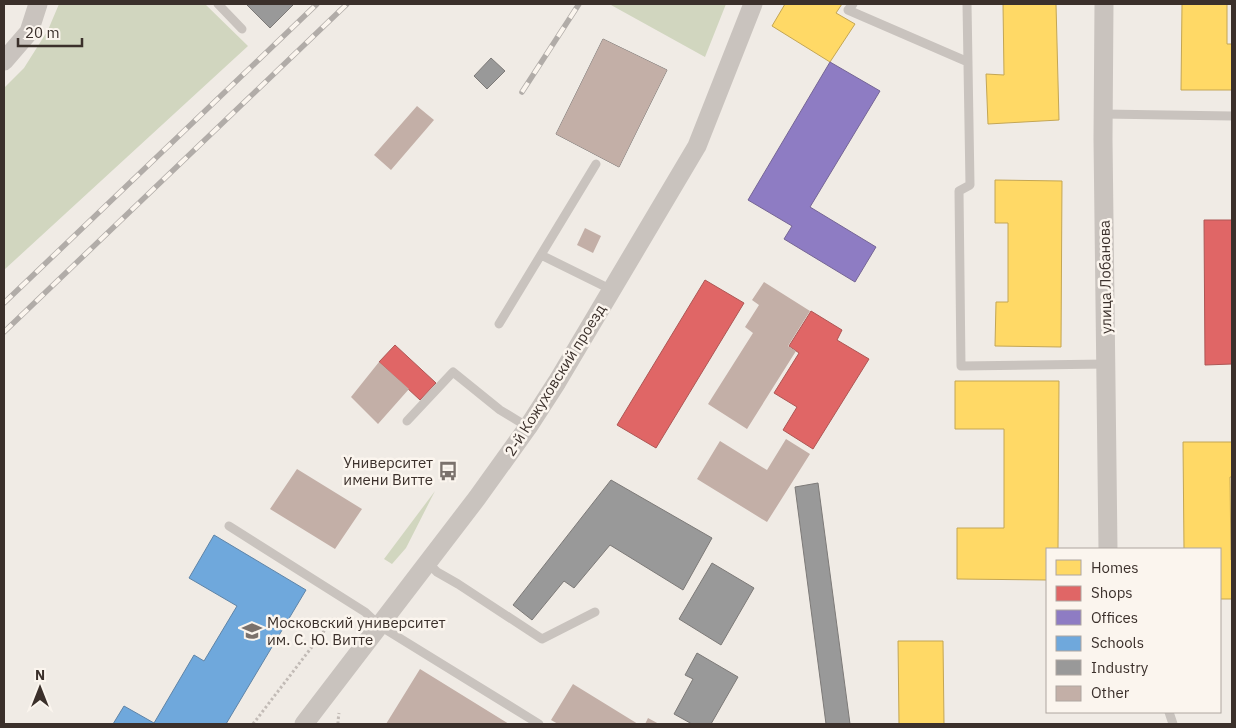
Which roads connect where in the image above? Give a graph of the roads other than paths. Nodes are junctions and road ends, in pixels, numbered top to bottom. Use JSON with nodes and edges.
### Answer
{"nodes":[{"id":1,"x":38,"y":4,"type":"edge"},
{"id":2,"x":218,"y":4,"type":"edge"},
{"id":3,"x":753,"y":4,"type":"edge"},
{"id":4,"x":853,"y":4,"type":"edge"},
{"id":5,"x":967,"y":4,"type":"edge"},
{"id":6,"x":1104,"y":4,"type":"edge"},
{"id":7,"x":242,"y":30,"type":"dead end"},
{"id":8,"x":4,"y":61,"type":"edge"},
{"id":9,"x":968,"y":62,"type":"junction"},
{"id":10,"x":1103,"y":114,"type":"junction"},
{"id":11,"x":1232,"y":116,"type":"edge"},
{"id":12,"x":596,"y":164,"type":"dead end"},
{"id":13,"x":541,"y":255,"type":"junction"},
{"id":14,"x":612,"y":290,"type":"junction"},
{"id":15,"x":498,"y":324,"type":"dead end"},
{"id":16,"x":1106,"y":364,"type":"junction"},
{"id":17,"x":407,"y":421,"type":"dead end"},
{"id":18,"x":528,"y":427,"type":"junction"},
{"id":19,"x":229,"y":526,"type":"dead end"},
{"id":20,"x":1108,"y":548,"type":"edge"},
{"id":21,"x":428,"y":563,"type":"junction"},
{"id":22,"x":595,"y":612,"type":"dead end"},
{"id":23,"x":380,"y":626,"type":"junction"},
{"id":24,"x":304,"y":724,"type":"edge"},
{"id":25,"x":539,"y":724,"type":"edge"}],
"edges":[{"from":1,"to":8,"type":"street"},
{"from":2,"to":7,"type":"lane"},
{"from":3,"to":14,"type":"street","name":"2-й Кожуховский проезд"},
{"from":4,"to":9,"type":"lane"},
{"from":5,"to":9,"type":"lane"},
{"from":6,"to":10,"type":"street","name":"улица Лобанова"},
{"from":9,"to":16,"type":"lane"},
{"from":10,"to":11,"type":"lane"},
{"from":10,"to":16,"type":"street","name":"улица Лобанова"},
{"from":12,"to":13,"type":"lane"},
{"from":13,"to":14,"type":"lane"},
{"from":13,"to":15,"type":"lane"},
{"from":14,"to":18,"type":"street","name":"2-й Кожуховский проезд"},
{"from":16,"to":20,"type":"street","name":"улица Лобанова"},
{"from":17,"to":18,"type":"lane"},
{"from":18,"to":21,"type":"street","name":"2-й Кожуховский проезд"},
{"from":19,"to":23,"type":"lane"},
{"from":21,"to":22,"type":"lane"},
{"from":21,"to":23,"type":"street","name":"2-й Кожуховский проезд"},
{"from":23,"to":24,"type":"street","name":"2-й Кожуховский проезд"},
{"from":23,"to":25,"type":"lane"}]}
